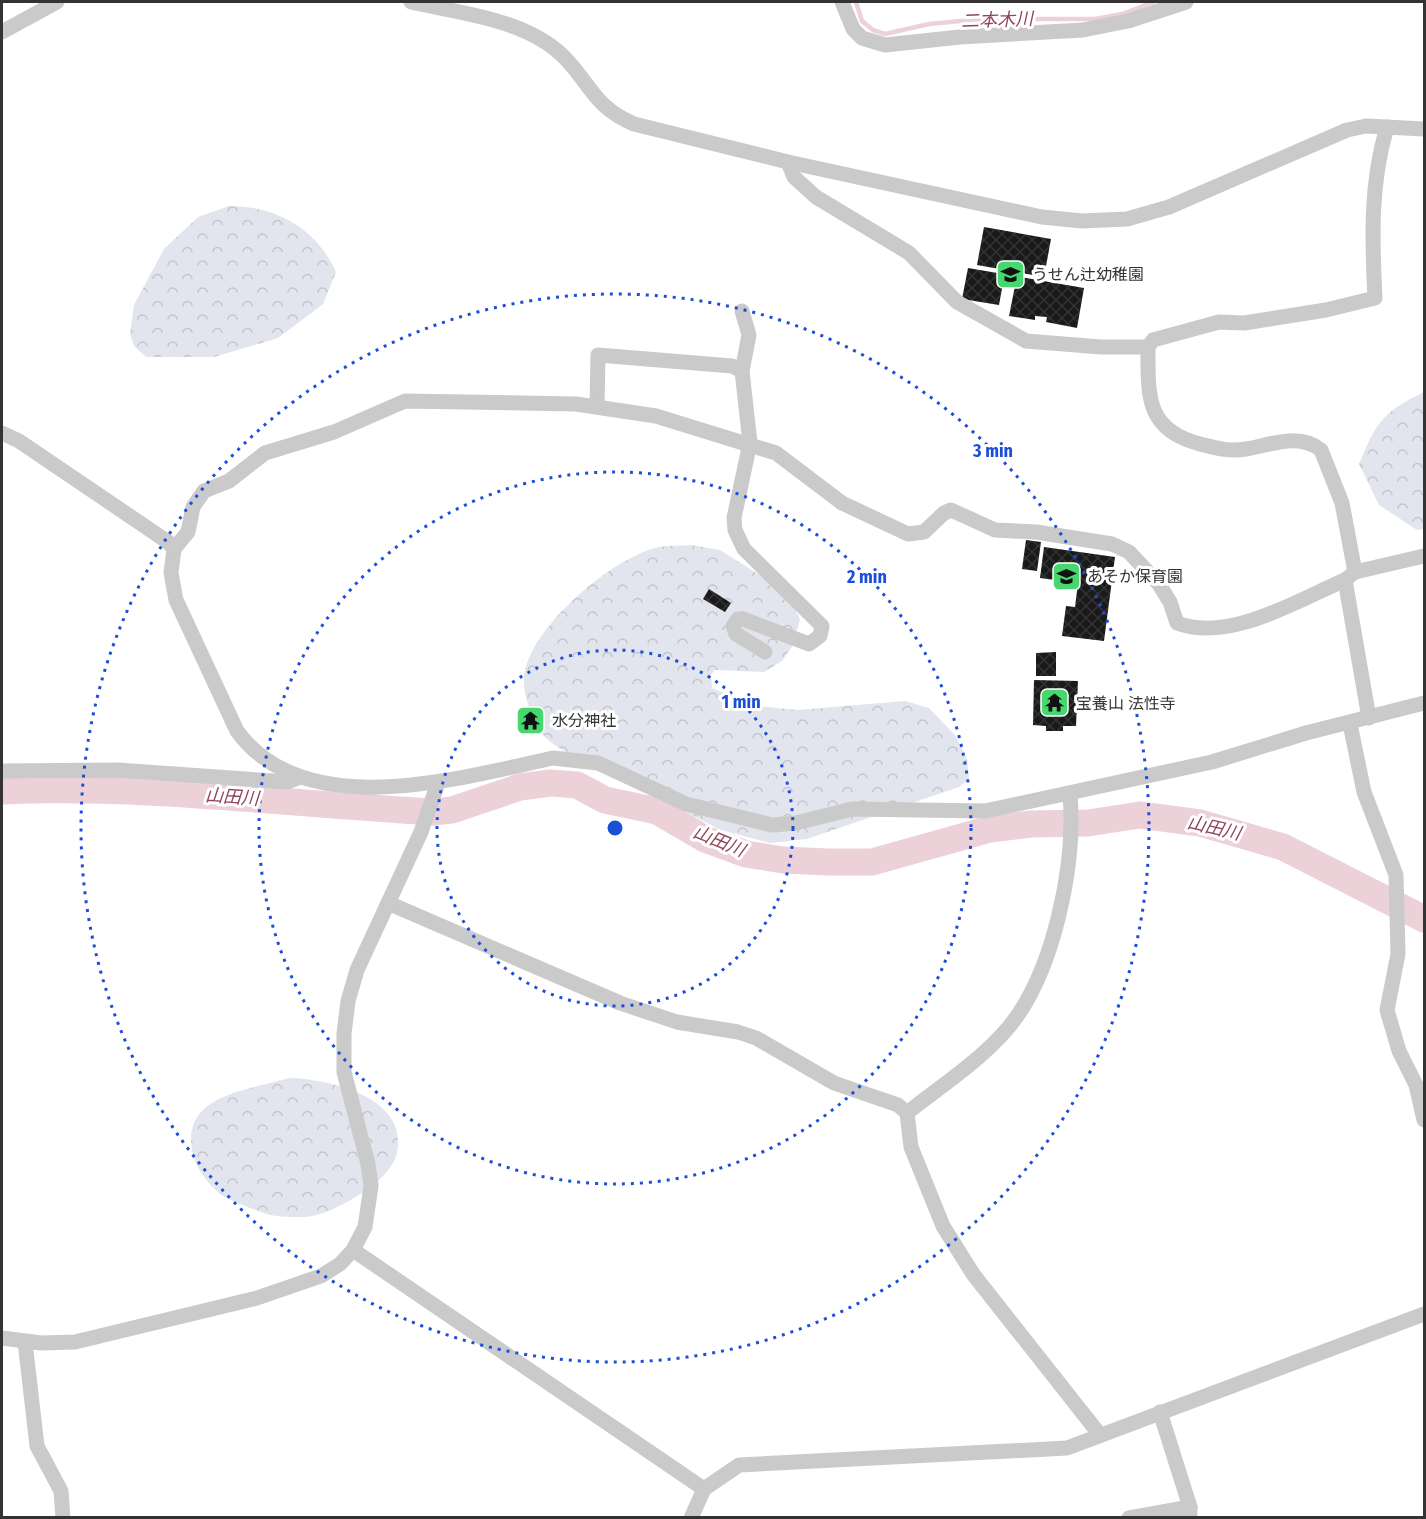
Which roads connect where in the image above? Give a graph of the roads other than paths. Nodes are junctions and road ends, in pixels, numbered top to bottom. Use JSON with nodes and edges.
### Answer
{"nodes":[{"id":1,"x":57,"y":2,"type":"edge"},
{"id":2,"x":411,"y":2,"type":"edge"},
{"id":3,"x":842,"y":2,"type":"edge"},
{"id":4,"x":1185,"y":2,"type":"edge"},
{"id":5,"x":2,"y":32,"type":"edge"},
{"id":6,"x":1387,"y":127,"type":"junction"},
{"id":7,"x":1425,"y":129,"type":"edge"},
{"id":8,"x":788,"y":162,"type":"junction"},
{"id":9,"x":742,"y":311,"type":"dead end"},
{"id":10,"x":1148,"y":346,"type":"junction"},
{"id":11,"x":742,"y":371,"type":"junction"},
{"id":12,"x":597,"y":407,"type":"junction"},
{"id":13,"x":2,"y":433,"type":"edge"},
{"id":14,"x":750,"y":444,"type":"junction"},
{"id":15,"x":174,"y":549,"type":"junction"},
{"id":16,"x":1425,"y":556,"type":"edge"},
{"id":17,"x":1350,"y":576,"type":"junction"},
{"id":18,"x":765,"y":652,"type":"dead end"},
{"id":19,"x":1425,"y":703,"type":"edge"},
{"id":20,"x":1369,"y":718,"type":"junction"},
{"id":21,"x":1350,"y":724,"type":"junction"},
{"id":22,"x":2,"y":771,"type":"edge"},
{"id":23,"x":298,"y":778,"type":"junction"},
{"id":24,"x":437,"y":788,"type":"junction"},
{"id":25,"x":1070,"y":800,"type":"junction"},
{"id":26,"x":388,"y":903,"type":"junction"},
{"id":27,"x":907,"y":1113,"type":"junction"},
{"id":28,"x":1425,"y":1120,"type":"edge"},
{"id":29,"x":353,"y":1250,"type":"junction"},
{"id":30,"x":1425,"y":1314,"type":"edge"},
{"id":31,"x":2,"y":1338,"type":"edge"},
{"id":32,"x":25,"y":1342,"type":"junction"},
{"id":33,"x":1160,"y":1412,"type":"junction"},
{"id":34,"x":1100,"y":1435,"type":"junction"},
{"id":35,"x":704,"y":1489,"type":"junction"},
{"id":36,"x":1190,"y":1512,"type":"edge"},
{"id":37,"x":63,"y":1518,"type":"edge"},
{"id":38,"x":691,"y":1518,"type":"edge"},
{"id":39,"x":1129,"y":1518,"type":"edge"}],
"edges":[{"from":1,"to":5,"type":"street"},
{"from":2,"to":8,"type":"street"},
{"from":3,"to":4,"type":"street"},
{"from":6,"to":7,"type":"street"},
{"from":6,"to":8,"type":"street"},
{"from":6,"to":10,"type":"street"},
{"from":8,"to":10,"type":"street"},
{"from":9,"to":11,"type":"street"},
{"from":10,"to":17,"type":"street"},
{"from":11,"to":12,"type":"street"},
{"from":11,"to":14,"type":"street"},
{"from":12,"to":14,"type":"street"},
{"from":12,"to":15,"type":"street"},
{"from":13,"to":15,"type":"street"},
{"from":14,"to":17,"type":"street"},
{"from":14,"to":18,"type":"street"},
{"from":15,"to":23,"type":"street"},
{"from":16,"to":17,"type":"street"},
{"from":17,"to":20,"type":"street"},
{"from":19,"to":20,"type":"street"},
{"from":20,"to":21,"type":"street"},
{"from":21,"to":25,"type":"street"},
{"from":21,"to":28,"type":"street"},
{"from":22,"to":23,"type":"street"},
{"from":23,"to":24,"type":"street"},
{"from":24,"to":25,"type":"street"},
{"from":24,"to":26,"type":"street"},
{"from":25,"to":27,"type":"street"},
{"from":26,"to":27,"type":"street"},
{"from":26,"to":29,"type":"street"},
{"from":27,"to":34,"type":"street"},
{"from":29,"to":32,"type":"street"},
{"from":29,"to":35,"type":"street"},
{"from":30,"to":33,"type":"street"},
{"from":31,"to":32,"type":"street"},
{"from":32,"to":37,"type":"street"},
{"from":33,"to":34,"type":"street"},
{"from":33,"to":36,"type":"street"},
{"from":34,"to":35,"type":"street"},
{"from":35,"to":38,"type":"street"},
{"from":36,"to":39,"type":"street"}]}
